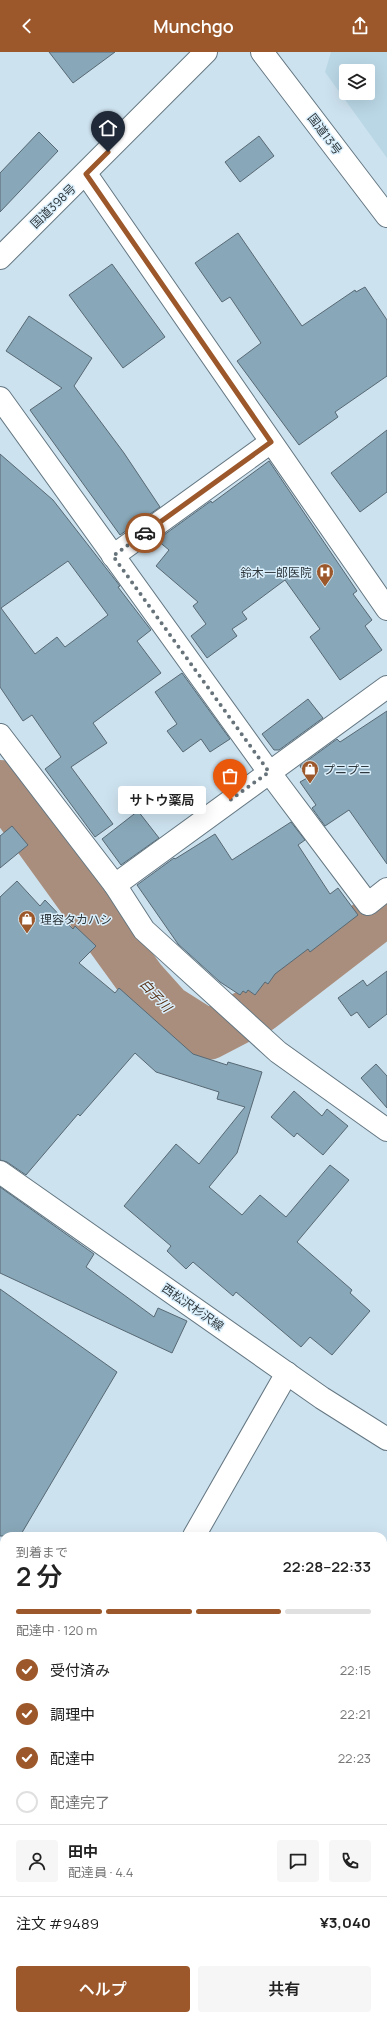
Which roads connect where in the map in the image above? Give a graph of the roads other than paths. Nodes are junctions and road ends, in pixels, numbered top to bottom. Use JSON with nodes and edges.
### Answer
{"nodes":[{"id":1,"x":206,"y":52,"type":"edge"},
{"id":2,"x":262,"y":52,"type":"edge"},
{"id":3,"x":86,"y":174,"type":"junction"},
{"id":4,"x":387,"y":216,"type":"edge"},
{"id":5,"x":0,"y":258,"type":"edge"},
{"id":6,"x":0,"y":398,"type":"edge"},
{"id":7,"x":271,"y":442,"type":"junction"},
{"id":8,"x":113,"y":556,"type":"junction"},
{"id":9,"x":387,"y":609,"type":"edge"},
{"id":10,"x":387,"y":687,"type":"edge"},
{"id":11,"x":0,"y":735,"type":"edge"},
{"id":12,"x":269,"y":772,"type":"junction"},
{"id":13,"x":115,"y":885,"type":"junction"},
{"id":14,"x":387,"y":889,"type":"edge"},
{"id":15,"x":387,"y":1130,"type":"edge"},
{"id":16,"x":0,"y":1172,"type":"edge"},
{"id":17,"x":287,"y":1373,"type":"junction"},
{"id":18,"x":387,"y":1439,"type":"edge"},
{"id":19,"x":196,"y":1532,"type":"edge"}],
"edges":[{"from":1,"to":3,"type":"main road","name":"国道398号"},
{"from":2,"to":4,"type":"main road","name":"国道13号"},
{"from":3,"to":5,"type":"main road","name":"国道398号"},
{"from":3,"to":7,"type":"main road"},
{"from":6,"to":8,"type":"main road"},
{"from":7,"to":8,"type":"main road"},
{"from":7,"to":9,"type":"main road"},
{"from":8,"to":12,"type":"main road"},
{"from":10,"to":12,"type":"main road"},
{"from":11,"to":13,"type":"main road"},
{"from":12,"to":13,"type":"main road"},
{"from":12,"to":14,"type":"main road"},
{"from":13,"to":15,"type":"main road"},
{"from":16,"to":17,"type":"main road","name":"西松沢杉沢線"},
{"from":17,"to":18,"type":"main road","name":"西松沢杉沢線"},
{"from":17,"to":19,"type":"main road"}]}
